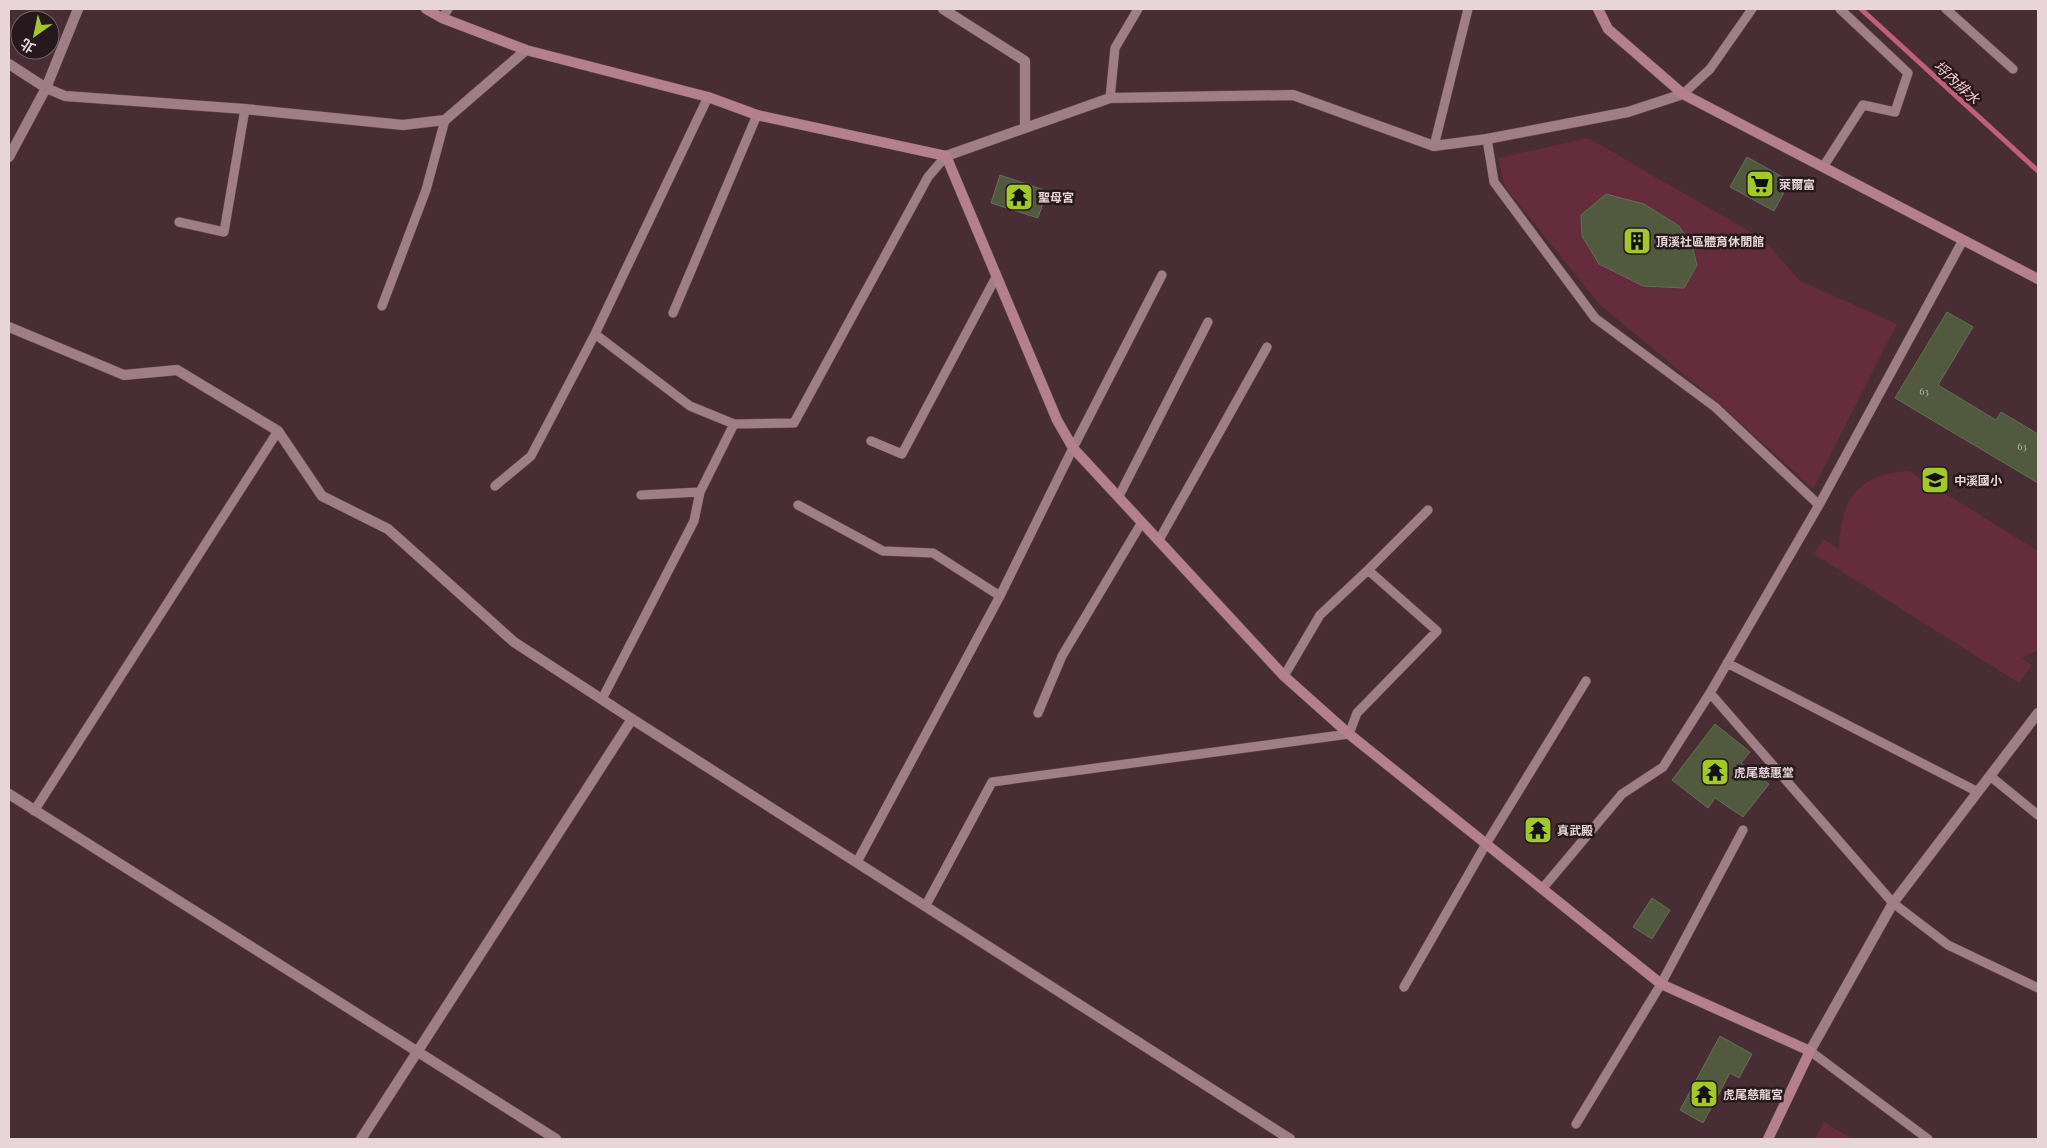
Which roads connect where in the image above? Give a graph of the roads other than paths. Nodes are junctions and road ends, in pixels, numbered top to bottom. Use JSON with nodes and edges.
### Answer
{"nodes":[{"id":1,"x":78,"y":9,"type":"edge"},
{"id":2,"x":426,"y":9,"type":"edge"},
{"id":3,"x":943,"y":9,"type":"edge"},
{"id":4,"x":1138,"y":9,"type":"edge"},
{"id":5,"x":1468,"y":9,"type":"edge"},
{"id":6,"x":1598,"y":9,"type":"edge"},
{"id":7,"x":1752,"y":9,"type":"edge"},
{"id":8,"x":1840,"y":9,"type":"edge"},
{"id":9,"x":1946,"y":9,"type":"edge"},
{"id":10,"x":445,"y":13,"type":"edge"},
{"id":11,"x":526,"y":50,"type":"junction"},
{"id":12,"x":9,"y":64,"type":"edge"},
{"id":13,"x":2013,"y":69,"type":"dead end"},
{"id":14,"x":46,"y":88,"type":"junction"},
{"id":15,"x":1682,"y":94,"type":"junction"},
{"id":16,"x":708,"y":97,"type":"junction"},
{"id":17,"x":1110,"y":98,"type":"junction"},
{"id":18,"x":245,"y":109,"type":"junction"},
{"id":19,"x":756,"y":114,"type":"junction"},
{"id":20,"x":445,"y":120,"type":"junction"},
{"id":21,"x":1025,"y":127,"type":"junction"},
{"id":22,"x":1487,"y":139,"type":"junction"},
{"id":23,"x":1434,"y":146,"type":"junction"},
{"id":24,"x":946,"y":156,"type":"junction"},
{"id":25,"x":9,"y":158,"type":"edge"},
{"id":26,"x":1823,"y":167,"type":"junction"},
{"id":27,"x":179,"y":222,"type":"dead end"},
{"id":28,"x":1963,"y":240,"type":"junction"},
{"id":29,"x":1162,"y":275,"type":"dead end"},
{"id":30,"x":996,"y":277,"type":"junction"},
{"id":31,"x":2038,"y":279,"type":"edge"},
{"id":32,"x":382,"y":306,"type":"dead end"},
{"id":33,"x":673,"y":313,"type":"dead end"},
{"id":34,"x":1208,"y":322,"type":"dead end"},
{"id":35,"x":9,"y":327,"type":"edge"},
{"id":36,"x":594,"y":334,"type":"junction"},
{"id":37,"x":1267,"y":347,"type":"dead end"},
{"id":38,"x":734,"y":424,"type":"junction"},
{"id":39,"x":278,"y":431,"type":"junction"},
{"id":40,"x":871,"y":441,"type":"dead end"},
{"id":41,"x":1073,"y":448,"type":"junction"},
{"id":42,"x":495,"y":486,"type":"dead end"},
{"id":43,"x":700,"y":492,"type":"junction"},
{"id":44,"x":642,"y":494,"type":"dead end"},
{"id":45,"x":1119,"y":496,"type":"junction"},
{"id":46,"x":798,"y":505,"type":"dead end"},
{"id":47,"x":1819,"y":506,"type":"junction"},
{"id":48,"x":1428,"y":510,"type":"dead end"},
{"id":49,"x":1142,"y":522,"type":"junction"},
{"id":50,"x":1159,"y":540,"type":"junction"},
{"id":51,"x":1368,"y":570,"type":"junction"},
{"id":52,"x":1000,"y":596,"type":"junction"},
{"id":53,"x":1728,"y":662,"type":"junction"},
{"id":54,"x":1284,"y":676,"type":"junction"},
{"id":55,"x":1586,"y":681,"type":"dead end"},
{"id":56,"x":1710,"y":693,"type":"junction"},
{"id":57,"x":602,"y":699,"type":"junction"},
{"id":58,"x":1038,"y":713,"type":"dead end"},
{"id":59,"x":2038,"y":713,"type":"edge"},
{"id":60,"x":632,"y":719,"type":"junction"},
{"id":61,"x":1349,"y":734,"type":"junction"},
{"id":62,"x":1990,"y":776,"type":"junction"},
{"id":63,"x":1978,"y":792,"type":"junction"},
{"id":64,"x":9,"y":794,"type":"edge"},
{"id":65,"x":34,"y":811,"type":"junction"},
{"id":66,"x":2038,"y":815,"type":"edge"},
{"id":67,"x":1744,"y":830,"type":"dead end"},
{"id":68,"x":1486,"y":844,"type":"junction"},
{"id":69,"x":857,"y":862,"type":"junction"},
{"id":70,"x":1542,"y":889,"type":"junction"},
{"id":71,"x":1893,"y":903,"type":"junction"},
{"id":72,"x":926,"y":906,"type":"junction"},
{"id":73,"x":1661,"y":984,"type":"junction"},
{"id":74,"x":1404,"y":987,"type":"dead end"},
{"id":75,"x":2038,"y":988,"type":"edge"},
{"id":76,"x":418,"y":1050,"type":"junction"},
{"id":77,"x":1810,"y":1051,"type":"junction"},
{"id":78,"x":1576,"y":1124,"type":"dead end"},
{"id":79,"x":361,"y":1139,"type":"edge"},
{"id":80,"x":556,"y":1139,"type":"edge"},
{"id":81,"x":1290,"y":1139,"type":"edge"},
{"id":82,"x":1768,"y":1139,"type":"edge"},
{"id":83,"x":1928,"y":1139,"type":"edge"}],
"edges":[{"from":1,"to":14,"type":"street"},
{"from":2,"to":10,"type":"street"},
{"from":3,"to":21,"type":"street"},
{"from":4,"to":17,"type":"lane"},
{"from":5,"to":23,"type":"lane"},
{"from":6,"to":15,"type":"street"},
{"from":7,"to":15,"type":"lane"},
{"from":8,"to":26,"type":"lane"},
{"from":9,"to":13,"type":"lane"},
{"from":10,"to":11,"type":"street"},
{"from":11,"to":16,"type":"street"},
{"from":11,"to":20,"type":"street"},
{"from":12,"to":14,"type":"street"},
{"from":14,"to":18,"type":"street"},
{"from":14,"to":25,"type":"street"},
{"from":15,"to":22,"type":"street"},
{"from":15,"to":26,"type":"street"},
{"from":16,"to":19,"type":"street"},
{"from":16,"to":36,"type":"lane"},
{"from":17,"to":21,"type":"street"},
{"from":17,"to":23,"type":"street"},
{"from":18,"to":20,"type":"street"},
{"from":18,"to":27,"type":"lane"},
{"from":19,"to":24,"type":"street"},
{"from":19,"to":33,"type":"lane"},
{"from":20,"to":32,"type":"lane"},
{"from":21,"to":24,"type":"street"},
{"from":22,"to":23,"type":"street"},
{"from":22,"to":47,"type":"lane"},
{"from":24,"to":30,"type":"street"},
{"from":24,"to":38,"type":"lane"},
{"from":26,"to":28,"type":"street"},
{"from":28,"to":31,"type":"street"},
{"from":28,"to":47,"type":"lane"},
{"from":29,"to":41,"type":"lane"},
{"from":30,"to":40,"type":"lane"},
{"from":30,"to":41,"type":"street"},
{"from":34,"to":45,"type":"lane"},
{"from":35,"to":39,"type":"street"},
{"from":36,"to":38,"type":"lane"},
{"from":36,"to":42,"type":"lane"},
{"from":37,"to":50,"type":"lane"},
{"from":38,"to":43,"type":"lane"},
{"from":39,"to":57,"type":"street"},
{"from":39,"to":65,"type":"lane"},
{"from":41,"to":45,"type":"street"},
{"from":41,"to":52,"type":"lane"},
{"from":43,"to":44,"type":"lane"},
{"from":43,"to":57,"type":"lane"},
{"from":45,"to":49,"type":"street"},
{"from":46,"to":52,"type":"lane"},
{"from":47,"to":53,"type":"lane"},
{"from":48,"to":51,"type":"lane"},
{"from":49,"to":50,"type":"street"},
{"from":49,"to":58,"type":"lane"},
{"from":50,"to":54,"type":"street"},
{"from":51,"to":54,"type":"lane"},
{"from":51,"to":61,"type":"lane"},
{"from":52,"to":69,"type":"lane"},
{"from":53,"to":56,"type":"lane"},
{"from":53,"to":63,"type":"lane"},
{"from":54,"to":61,"type":"street"},
{"from":55,"to":68,"type":"lane"},
{"from":56,"to":70,"type":"lane"},
{"from":56,"to":71,"type":"lane"},
{"from":57,"to":60,"type":"street"},
{"from":59,"to":62,"type":"street"},
{"from":60,"to":69,"type":"street"},
{"from":60,"to":76,"type":"street"},
{"from":61,"to":68,"type":"street"},
{"from":61,"to":72,"type":"lane"},
{"from":62,"to":63,"type":"street"},
{"from":62,"to":66,"type":"lane"},
{"from":63,"to":71,"type":"street"},
{"from":64,"to":65,"type":"street"},
{"from":65,"to":76,"type":"street"},
{"from":67,"to":73,"type":"lane"},
{"from":68,"to":70,"type":"street"},
{"from":68,"to":74,"type":"lane"},
{"from":69,"to":72,"type":"street"},
{"from":70,"to":73,"type":"street"},
{"from":71,"to":75,"type":"lane"},
{"from":71,"to":77,"type":"street"},
{"from":72,"to":81,"type":"street"},
{"from":73,"to":77,"type":"street"},
{"from":73,"to":78,"type":"lane"},
{"from":76,"to":79,"type":"street"},
{"from":76,"to":80,"type":"street"},
{"from":77,"to":82,"type":"street"},
{"from":77,"to":83,"type":"lane"}]}
